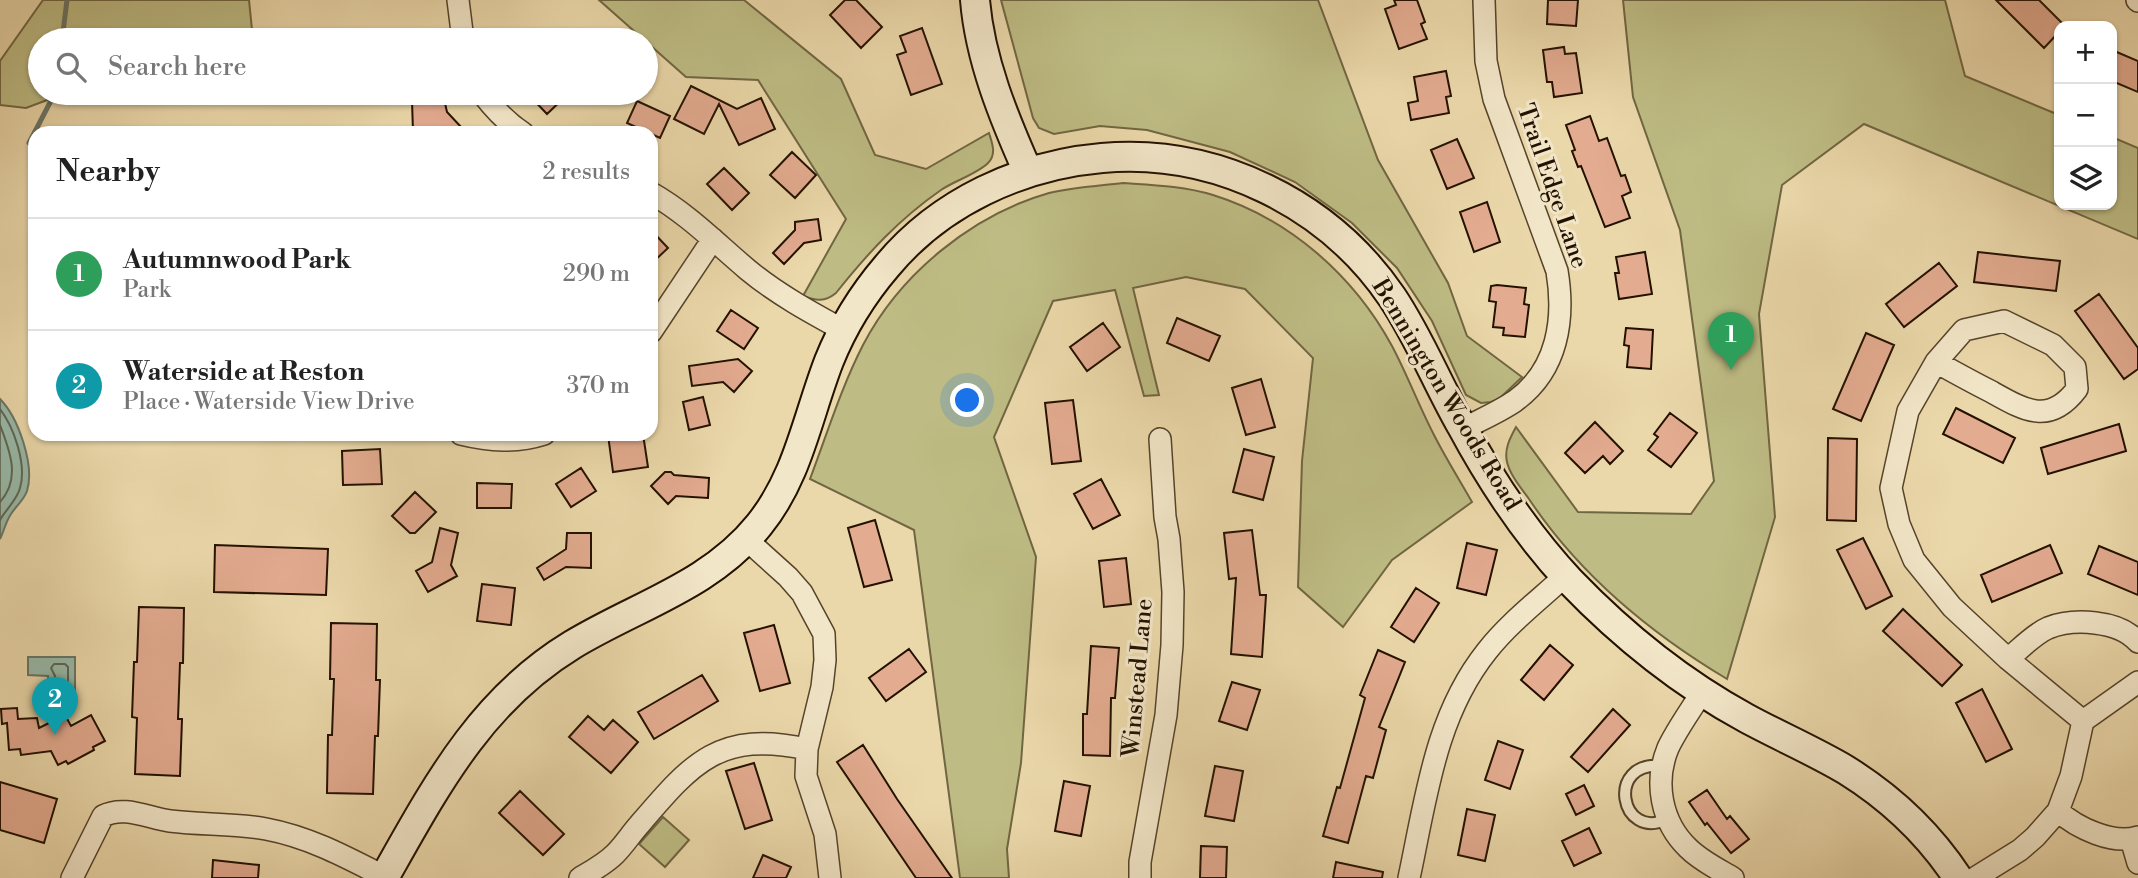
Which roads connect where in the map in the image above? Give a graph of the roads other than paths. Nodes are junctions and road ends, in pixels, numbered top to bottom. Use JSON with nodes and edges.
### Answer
{"nodes":[{"id":1,"x":458,"y":0,"type":"edge"},
{"id":2,"x":975,"y":0,"type":"edge"},
{"id":3,"x":1484,"y":0,"type":"edge"},
{"id":4,"x":462,"y":28,"type":"edge"},
{"id":5,"x":492,"y":105,"type":"edge"},
{"id":6,"x":514,"y":126,"type":"edge"},
{"id":7,"x":1028,"y":172,"type":"junction"},
{"id":8,"x":658,"y":198,"type":"edge"},
{"id":9,"x":713,"y":239,"type":"junction"},
{"id":10,"x":658,"y":322,"type":"edge"},
{"id":11,"x":843,"y":330,"type":"junction"},
{"id":12,"x":1936,"y":362,"type":"junction"},
{"id":13,"x":1463,"y":429,"type":"junction"},
{"id":14,"x":1160,"y":439,"type":"dead end"},
{"id":15,"x":747,"y":540,"type":"junction"},
{"id":16,"x":1565,"y":576,"type":"junction"},
{"id":17,"x":2138,"y":642,"type":"edge"},
{"id":18,"x":2008,"y":659,"type":"junction"},
{"id":19,"x":2138,"y":682,"type":"edge"},
{"id":20,"x":1702,"y":692,"type":"junction"},
{"id":21,"x":2083,"y":722,"type":"junction"},
{"id":22,"x":807,"y":749,"type":"junction"},
{"id":23,"x":1662,"y":766,"type":"junction"},
{"id":24,"x":2059,"y":811,"type":"junction"},
{"id":25,"x":1667,"y":819,"type":"junction"},
{"id":26,"x":2134,"y":838,"type":"edge"},
{"id":27,"x":2138,"y":863,"type":"edge"},
{"id":28,"x":384,"y":877,"type":"edge"},
{"id":29,"x":72,"y":878,"type":"edge"},
{"id":30,"x":580,"y":878,"type":"edge"},
{"id":31,"x":830,"y":878,"type":"edge"},
{"id":32,"x":1140,"y":878,"type":"edge"},
{"id":33,"x":1409,"y":878,"type":"edge"},
{"id":34,"x":1733,"y":878,"type":"edge"},
{"id":35,"x":1958,"y":878,"type":"edge"},
{"id":36,"x":1975,"y":878,"type":"edge"}],
"edges":[{"from":1,"to":4,"type":"street"},
{"from":2,"to":7,"type":"street"},
{"from":3,"to":13,"type":"street","name":"Trail Edge Lane"},
{"from":5,"to":6,"type":"street"},
{"from":7,"to":11,"type":"street","name":"Bennington Woods Road"},
{"from":7,"to":13,"type":"street","name":"Bennington Woods Road"},
{"from":8,"to":9,"type":"street"},
{"from":9,"to":10,"type":"street"},
{"from":9,"to":11,"type":"street"},
{"from":11,"to":15,"type":"street","name":"Bennington Woods Road"},
{"from":12,"to":12,"type":"street"},
{"from":12,"to":18,"type":"street"},
{"from":13,"to":16,"type":"street","name":"Bennington Woods Road"},
{"from":14,"to":32,"type":"street","name":"Winstead Lane"},
{"from":15,"to":22,"type":"street"},
{"from":15,"to":28,"type":"street","name":"Bennington Woods Road"},
{"from":16,"to":20,"type":"street","name":"Bennington Woods Road"},
{"from":16,"to":33,"type":"street"},
{"from":17,"to":18,"type":"street"},
{"from":18,"to":21,"type":"street"},
{"from":19,"to":21,"type":"street"},
{"from":20,"to":23,"type":"street"},
{"from":20,"to":35,"type":"street","name":"Bennington Woods Road"},
{"from":21,"to":24,"type":"street"},
{"from":22,"to":30,"type":"street"},
{"from":22,"to":31,"type":"street"},
{"from":23,"to":25,"type":"street"},
{"from":23,"to":25,"type":"lane"},
{"from":24,"to":26,"type":"street"},
{"from":24,"to":36,"type":"street"},
{"from":25,"to":34,"type":"street"},
{"from":26,"to":27,"type":"street"},
{"from":28,"to":29,"type":"street"}]}
